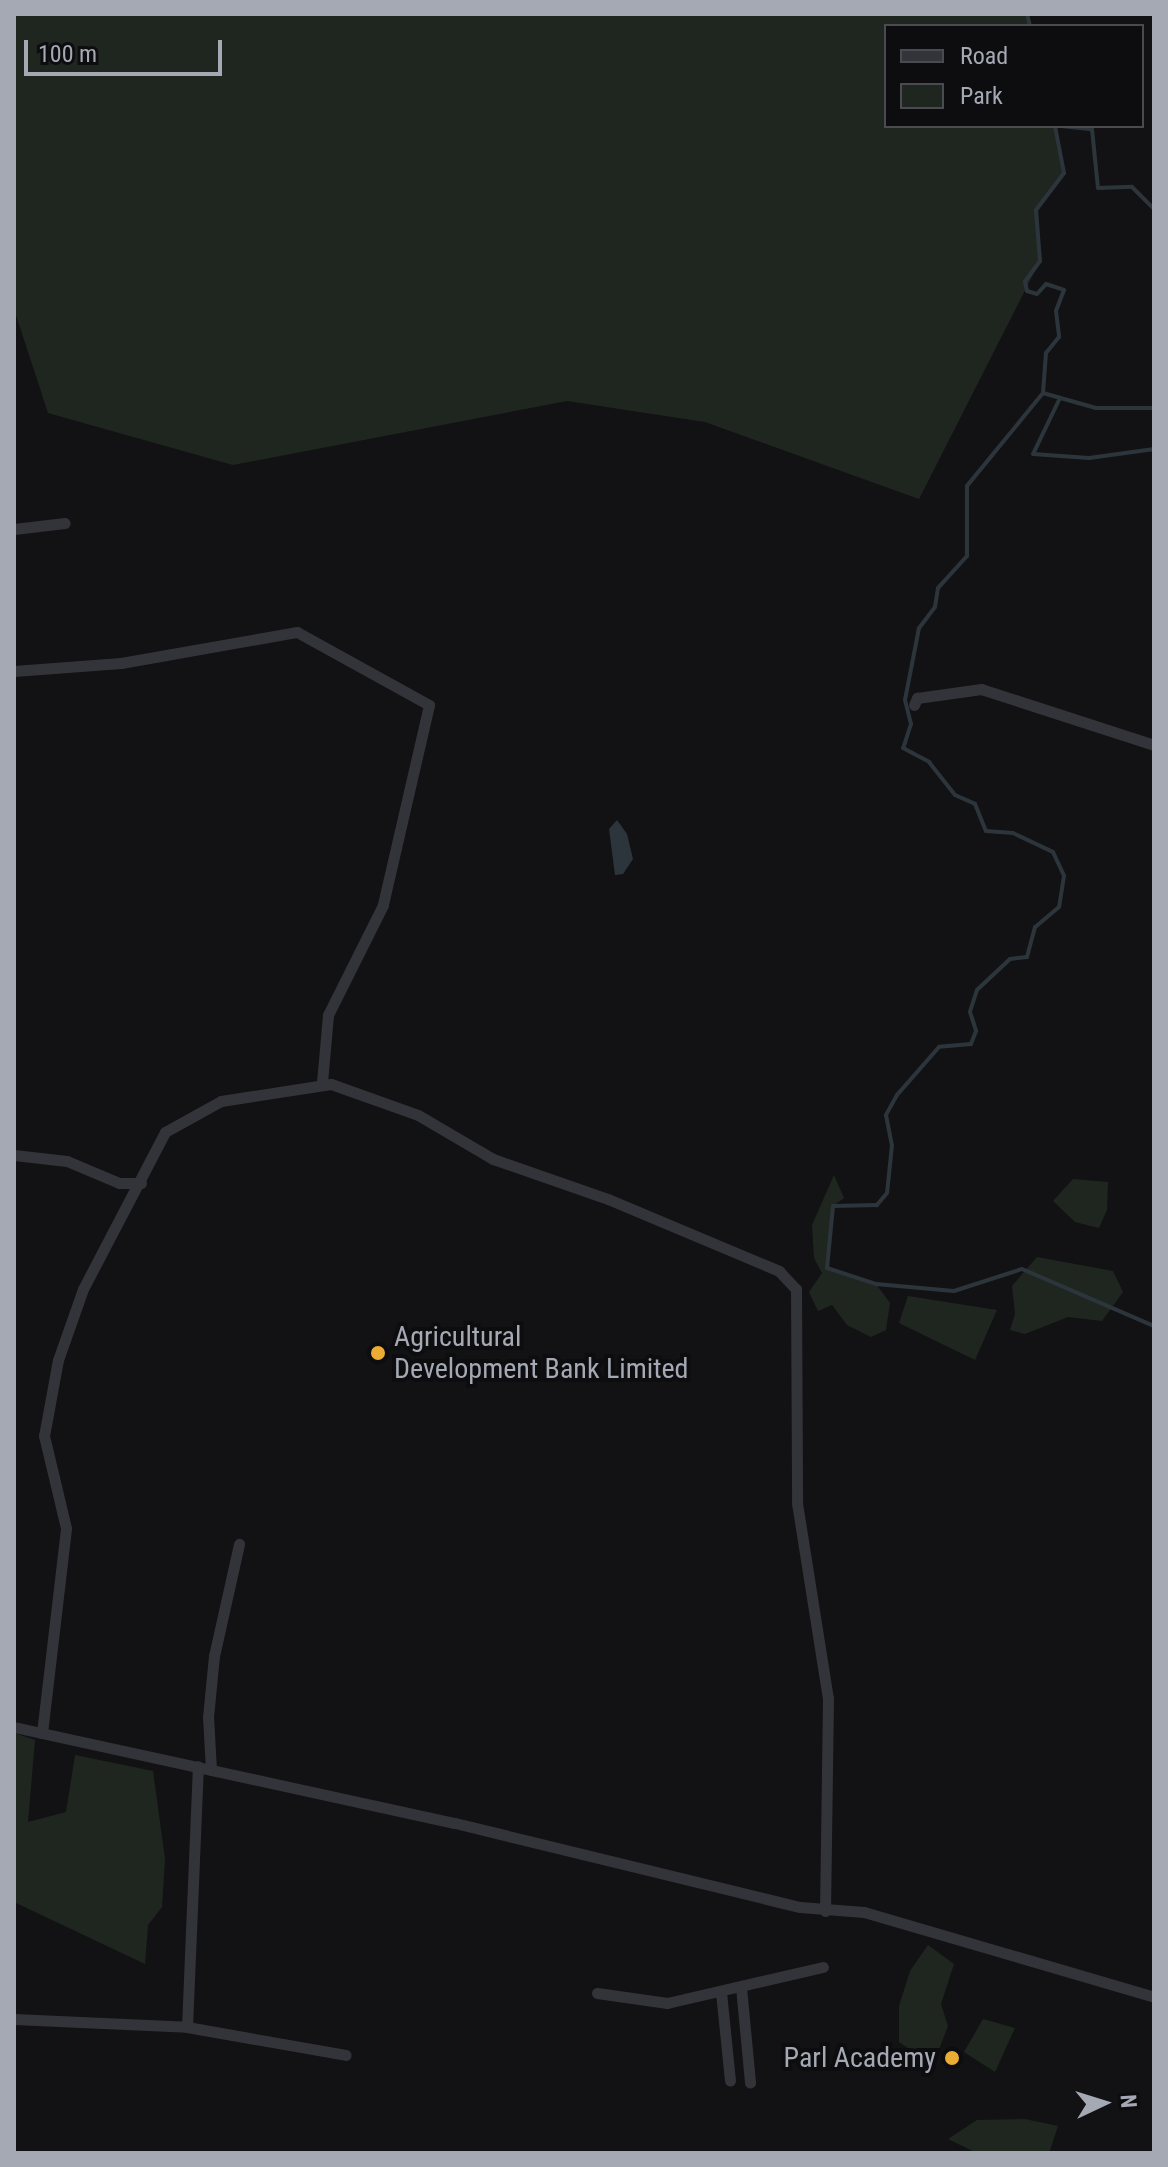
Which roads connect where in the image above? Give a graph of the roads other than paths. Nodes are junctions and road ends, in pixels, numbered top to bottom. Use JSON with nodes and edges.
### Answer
{"nodes":[{"id":1,"x":65,"y":523,"type":"dead end"},
{"id":2,"x":14,"y":529,"type":"edge"},
{"id":3,"x":14,"y":671,"type":"edge"},
{"id":4,"x":914,"y":705,"type":"dead end"},
{"id":5,"x":1154,"y":745,"type":"edge"},
{"id":6,"x":322,"y":1082,"type":"junction"},
{"id":7,"x":14,"y":1155,"type":"edge"},
{"id":8,"x":141,"y":1183,"type":"junction"},
{"id":9,"x":239,"y":1544,"type":"dead end"},
{"id":10,"x":14,"y":1727,"type":"edge"},
{"id":11,"x":42,"y":1733,"type":"junction"},
{"id":12,"x":198,"y":1766,"type":"junction"},
{"id":13,"x":211,"y":1770,"type":"junction"},
{"id":14,"x":825,"y":1911,"type":"junction"},
{"id":15,"x":823,"y":1967,"type":"dead end"},
{"id":16,"x":741,"y":1987,"type":"junction"},
{"id":17,"x":721,"y":1992,"type":"junction"},
{"id":18,"x":597,"y":1993,"type":"dead end"},
{"id":19,"x":1154,"y":1997,"type":"edge"},
{"id":20,"x":14,"y":2019,"type":"edge"},
{"id":21,"x":187,"y":2027,"type":"junction"},
{"id":22,"x":346,"y":2055,"type":"dead end"},
{"id":23,"x":730,"y":2081,"type":"dead end"},
{"id":24,"x":750,"y":2083,"type":"dead end"}],
"edges":[{"from":1,"to":2,"type":"street"},
{"from":3,"to":6,"type":"street"},
{"from":4,"to":5,"type":"street"},
{"from":6,"to":8,"type":"street"},
{"from":6,"to":14,"type":"street"},
{"from":7,"to":8,"type":"street"},
{"from":8,"to":11,"type":"street"},
{"from":9,"to":13,"type":"street"},
{"from":10,"to":11,"type":"street"},
{"from":11,"to":12,"type":"street"},
{"from":12,"to":13,"type":"street"},
{"from":12,"to":21,"type":"street"},
{"from":13,"to":14,"type":"street"},
{"from":14,"to":19,"type":"street"},
{"from":15,"to":16,"type":"street"},
{"from":16,"to":17,"type":"street"},
{"from":16,"to":24,"type":"street"},
{"from":17,"to":18,"type":"street"},
{"from":17,"to":23,"type":"street"},
{"from":20,"to":21,"type":"street"},
{"from":21,"to":22,"type":"street"}]}
